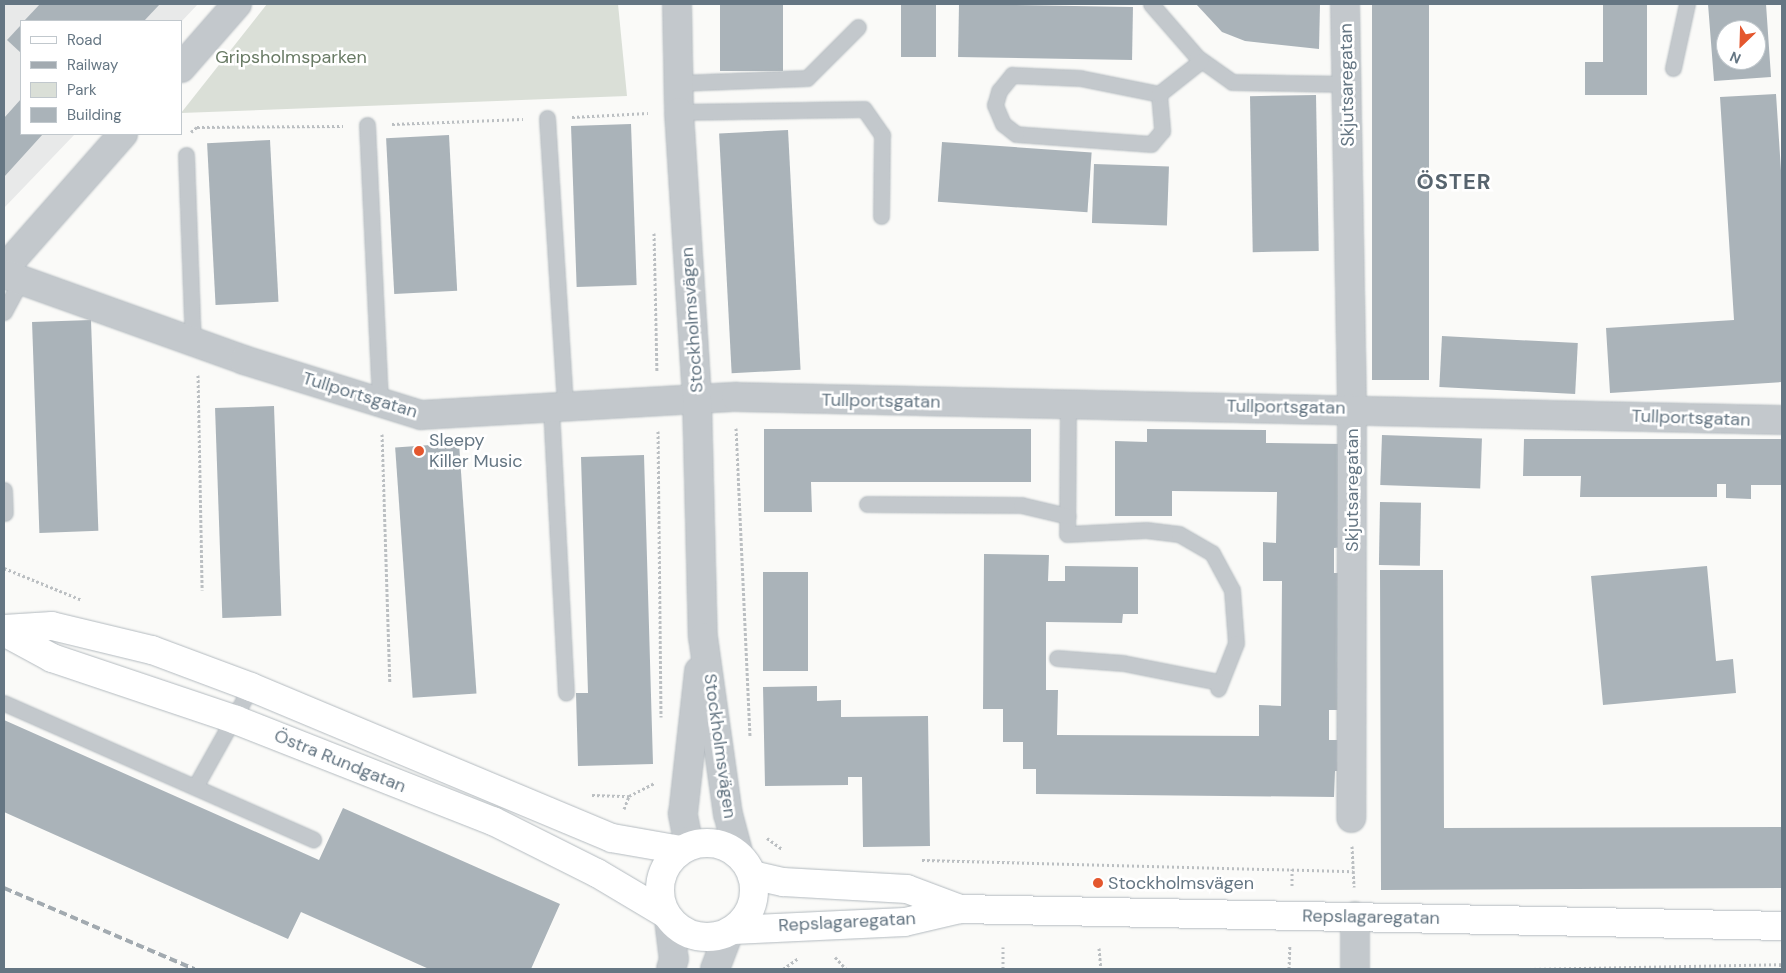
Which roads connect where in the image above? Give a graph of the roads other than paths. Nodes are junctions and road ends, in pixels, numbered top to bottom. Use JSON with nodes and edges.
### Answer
{"nodes":[{"id":1,"x":238,"y":4,"type":"edge"},
{"id":2,"x":677,"y":4,"type":"edge"},
{"id":3,"x":1152,"y":4,"type":"edge"},
{"id":4,"x":1345,"y":4,"type":"edge"},
{"id":5,"x":1687,"y":4,"type":"edge"},
{"id":6,"x":858,"y":27,"type":"dead end"},
{"id":7,"x":1201,"y":61,"type":"junction"},
{"id":8,"x":182,"y":67,"type":"edge"},
{"id":9,"x":1673,"y":68,"type":"dead end"},
{"id":10,"x":678,"y":84,"type":"junction"},
{"id":11,"x":1347,"y":84,"type":"junction"},
{"id":12,"x":1159,"y":94,"type":"junction"},
{"id":13,"x":678,"y":112,"type":"junction"},
{"id":14,"x":547,"y":118,"type":"road end"},
{"id":15,"x":367,"y":125,"type":"road end"},
{"id":16,"x":122,"y":135,"type":"edge"},
{"id":17,"x":186,"y":155,"type":"road end"},
{"id":18,"x":881,"y":216,"type":"dead end"},
{"id":19,"x":10,"y":274,"type":"edge"},
{"id":20,"x":4,"y":312,"type":"edge"},
{"id":21,"x":197,"y":343,"type":"junction"},
{"id":22,"x":697,"y":399,"type":"junction"},
{"id":23,"x":384,"y":403,"type":"junction"},
{"id":24,"x":1068,"y":405,"type":"junction"},
{"id":25,"x":558,"y":408,"type":"junction"},
{"id":26,"x":1352,"y":408,"type":"junction"},
{"id":27,"x":1782,"y":420,"type":"edge"},
{"id":28,"x":4,"y":490,"type":"edge"},
{"id":29,"x":867,"y":504,"type":"dead end"},
{"id":30,"x":5,"y":513,"type":"edge"},
{"id":31,"x":1068,"y":516,"type":"junction"},
{"id":32,"x":4,"y":630,"type":"edge"},
{"id":33,"x":703,"y":637,"type":"junction"},
{"id":34,"x":1057,"y":658,"type":"dead end"},
{"id":35,"x":251,"y":687,"type":"junction"},
{"id":36,"x":566,"y":693,"type":"dead end"},
{"id":37,"x":4,"y":703,"type":"edge"},
{"id":38,"x":236,"y":720,"type":"junction"},
{"id":39,"x":195,"y":787,"type":"junction"},
{"id":40,"x":1351,"y":818,"type":"road end"},
{"id":41,"x":313,"y":839,"type":"dead end"},
{"id":42,"x":685,"y":848,"type":"junction"},
{"id":43,"x":746,"y":865,"type":"junction"},
{"id":44,"x":960,"y":910,"type":"junction"},
{"id":45,"x":1355,"y":916,"type":"junction"},
{"id":46,"x":668,"y":917,"type":"junction"},
{"id":47,"x":1782,"y":926,"type":"edge"},
{"id":48,"x":731,"y":931,"type":"junction"},
{"id":49,"x":671,"y":969,"type":"edge"},
{"id":50,"x":715,"y":969,"type":"edge"},
{"id":51,"x":1355,"y":969,"type":"edge"}],
"edges":[{"from":1,"to":8,"type":"street"},
{"from":2,"to":10,"type":"street","name":"Stockholmsvägen"},
{"from":3,"to":7,"type":"lane"},
{"from":4,"to":11,"type":"street","name":"Skjutsaregatan"},
{"from":5,"to":9,"type":"lane"},
{"from":6,"to":10,"type":"lane"},
{"from":7,"to":11,"type":"lane"},
{"from":7,"to":12,"type":"lane"},
{"from":10,"to":13,"type":"street","name":"Stockholmsvägen"},
{"from":11,"to":26,"type":"street","name":"Skjutsaregatan"},
{"from":12,"to":12,"type":"lane"},
{"from":13,"to":18,"type":"lane"},
{"from":13,"to":22,"type":"street","name":"Stockholmsvägen"},
{"from":14,"to":25,"type":"lane"},
{"from":15,"to":23,"type":"lane"},
{"from":16,"to":19,"type":"street"},
{"from":17,"to":21,"type":"lane"},
{"from":19,"to":20,"type":"lane"},
{"from":19,"to":21,"type":"street","name":"Tullportsgatan"},
{"from":21,"to":23,"type":"street","name":"Tullportsgatan"},
{"from":22,"to":24,"type":"street","name":"Tullportsgatan"},
{"from":22,"to":25,"type":"street","name":"Tullportsgatan"},
{"from":22,"to":33,"type":"street","name":"Stockholmsvägen"},
{"from":23,"to":25,"type":"street","name":"Tullportsgatan"},
{"from":24,"to":26,"type":"street","name":"Tullportsgatan"},
{"from":24,"to":31,"type":"lane"},
{"from":25,"to":36,"type":"lane"},
{"from":26,"to":27,"type":"street","name":"Tullportsgatan"},
{"from":26,"to":40,"type":"street","name":"Skjutsaregatan"},
{"from":28,"to":30,"type":"lane"},
{"from":29,"to":31,"type":"lane"},
{"from":31,"to":34,"type":"lane"},
{"from":32,"to":35,"type":"main road","name":"Östra Rundgatan"},
{"from":32,"to":38,"type":"main road","name":"Östra Rundgatan"},
{"from":33,"to":42,"type":"street","name":"Stockholmsvägen"},
{"from":33,"to":43,"type":"street","name":"Stockholmsvägen"},
{"from":35,"to":38,"type":"lane"},
{"from":35,"to":42,"type":"main road","name":"Östra Rundgatan"},
{"from":37,"to":39,"type":"lane"},
{"from":38,"to":39,"type":"lane"},
{"from":38,"to":46,"type":"main road","name":"Östra Rundgatan"},
{"from":39,"to":41,"type":"lane"},
{"from":42,"to":43,"type":"main road"},
{"from":42,"to":46,"type":"main road"},
{"from":43,"to":44,"type":"main road","name":"Repslagaregatan"},
{"from":43,"to":48,"type":"main road"},
{"from":44,"to":45,"type":"main road","name":"Repslagaregatan"},
{"from":44,"to":48,"type":"main road","name":"Repslagaregatan"},
{"from":45,"to":47,"type":"main road","name":"Repslagaregatan"},
{"from":45,"to":51,"type":"street"},
{"from":46,"to":48,"type":"main road"},
{"from":46,"to":49,"type":"street"},
{"from":48,"to":50,"type":"street"}]}
